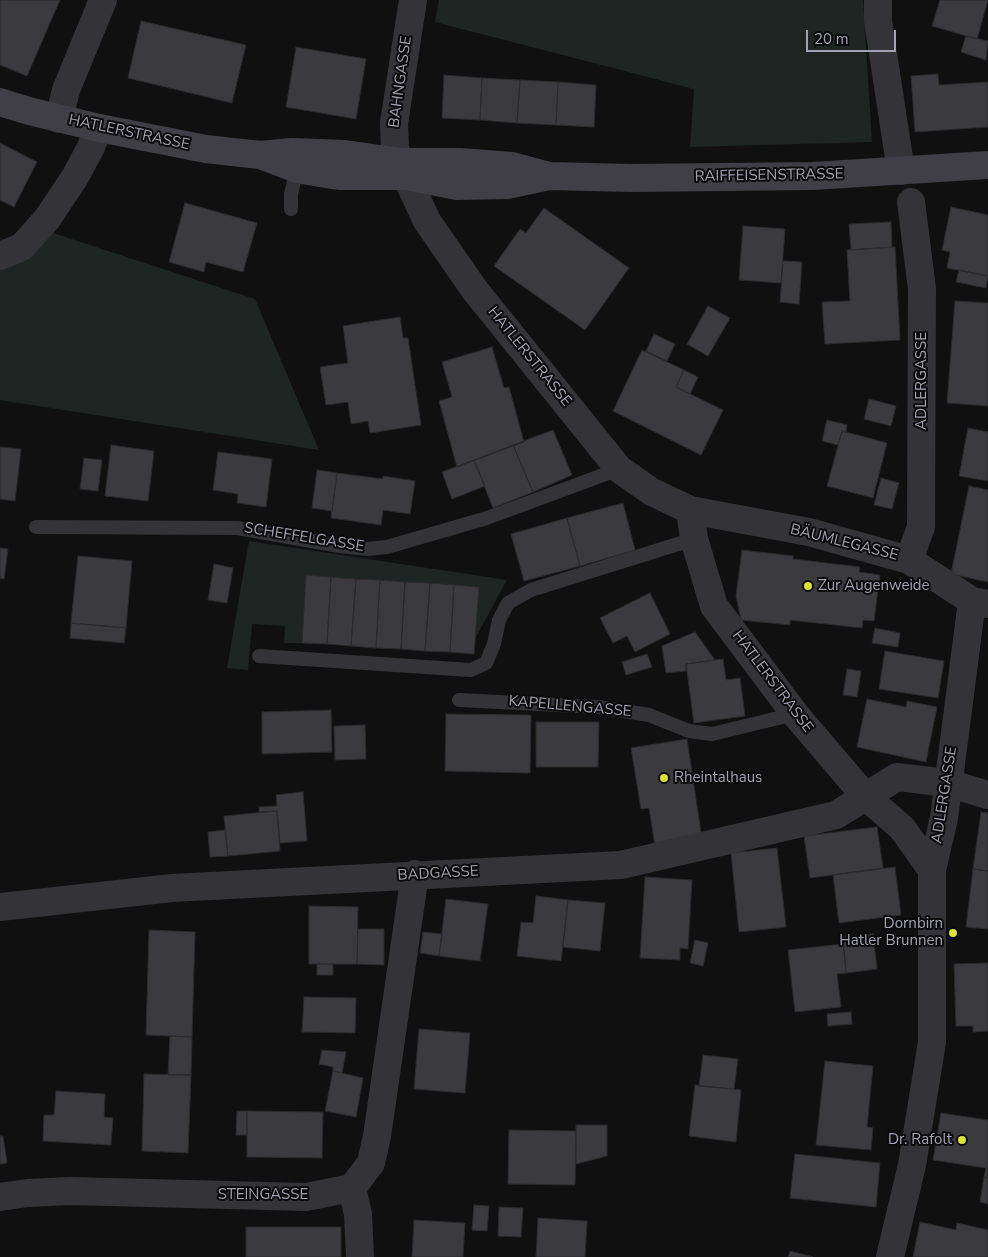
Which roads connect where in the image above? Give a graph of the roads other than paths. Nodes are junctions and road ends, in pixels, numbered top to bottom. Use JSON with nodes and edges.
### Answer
{"nodes":[{"id":1,"x":103,"y":0,"type":"edge"},
{"id":2,"x":413,"y":0,"type":"edge"},
{"id":3,"x":878,"y":0,"type":"edge"},
{"id":4,"x":0,"y":102,"type":"edge"},
{"id":5,"x":59,"y":119,"type":"junction"},
{"id":6,"x":99,"y":128,"type":"junction"},
{"id":7,"x":260,"y":155,"type":"junction"},
{"id":8,"x":988,"y":166,"type":"edge"},
{"id":9,"x":297,"y":169,"type":"junction"},
{"id":10,"x":403,"y":169,"type":"junction"},
{"id":11,"x":901,"y":171,"type":"junction"},
{"id":12,"x":911,"y":202,"type":"dead end"},
{"id":13,"x":291,"y":209,"type":"dead end"},
{"id":14,"x":0,"y":256,"type":"edge"},
{"id":15,"x":619,"y":469,"type":"junction"},
{"id":16,"x":690,"y":510,"type":"junction"},
{"id":17,"x":36,"y":527,"type":"dead end"},
{"id":18,"x":694,"y":539,"type":"junction"},
{"id":19,"x":909,"y":560,"type":"junction"},
{"id":20,"x":980,"y":602,"type":"edge"},
{"id":21,"x":259,"y":656,"type":"dead end"},
{"id":22,"x":459,"y":700,"type":"dead end"},
{"id":23,"x":795,"y":714,"type":"junction"},
{"id":24,"x":948,"y":783,"type":"junction"},
{"id":25,"x":988,"y":795,"type":"edge"},
{"id":26,"x":865,"y":796,"type":"junction"},
{"id":27,"x":932,"y":870,"type":"junction"},
{"id":28,"x":415,"y":874,"type":"junction"},
{"id":29,"x":0,"y":906,"type":"edge"},
{"id":30,"x":352,"y":1188,"type":"junction"},
{"id":31,"x":0,"y":1197,"type":"edge"},
{"id":32,"x":360,"y":1257,"type":"edge"},
{"id":33,"x":890,"y":1257,"type":"edge"}],
"edges":[{"from":1,"to":5,"type":"street"},
{"from":2,"to":10,"type":"street","name":"BAHNGASSE"},
{"from":3,"to":11,"type":"street"},
{"from":4,"to":5,"type":"street","name":"HATLERSTRASSE"},
{"from":5,"to":6,"type":"street","name":"HATLERSTRASSE"},
{"from":6,"to":7,"type":"street","name":"HATLERSTRASSE"},
{"from":6,"to":14,"type":"street"},
{"from":7,"to":9,"type":"street","name":"HATLERSTRASSE"},
{"from":7,"to":10,"type":"street","name":"HATLERSTRASSE"},
{"from":8,"to":11,"type":"street","name":"RAIFFEISENSTRASSE"},
{"from":9,"to":10,"type":"street","name":"HATLERSTRASSE"},
{"from":9,"to":13,"type":"lane"},
{"from":10,"to":11,"type":"street","name":"RAIFFEISENSTRASSE"},
{"from":10,"to":15,"type":"street","name":"HATLERSTRASSE"},
{"from":12,"to":19,"type":"street","name":"ADLERGASSE"},
{"from":15,"to":16,"type":"street","name":"HATLERSTRASSE"},
{"from":15,"to":17,"type":"lane","name":"SCHEFFELGASSE"},
{"from":16,"to":18,"type":"street","name":"HATLERSTRASSE"},
{"from":16,"to":19,"type":"street","name":"BÄUMLEGASSE"},
{"from":18,"to":21,"type":"lane"},
{"from":18,"to":23,"type":"street","name":"HATLERSTRASSE"},
{"from":19,"to":20,"type":"street","name":"BÄUMLEGASSE"},
{"from":20,"to":24,"type":"street","name":"ADLERGASSE"},
{"from":22,"to":23,"type":"lane","name":"KAPELLENGASSE"},
{"from":23,"to":26,"type":"street","name":"HATLERSTRASSE"},
{"from":24,"to":25,"type":"street","name":"BADGASSE"},
{"from":24,"to":26,"type":"street","name":"BADGASSE"},
{"from":24,"to":27,"type":"street","name":"ADLERGASSE"},
{"from":26,"to":27,"type":"street","name":"HATLERSTRASSE"},
{"from":26,"to":28,"type":"street","name":"BADGASSE"},
{"from":27,"to":33,"type":"street"},
{"from":28,"to":29,"type":"street","name":"BADGASSE"},
{"from":28,"to":30,"type":"street"},
{"from":30,"to":31,"type":"street","name":"STEINGASSE"},
{"from":30,"to":32,"type":"street"}]}
